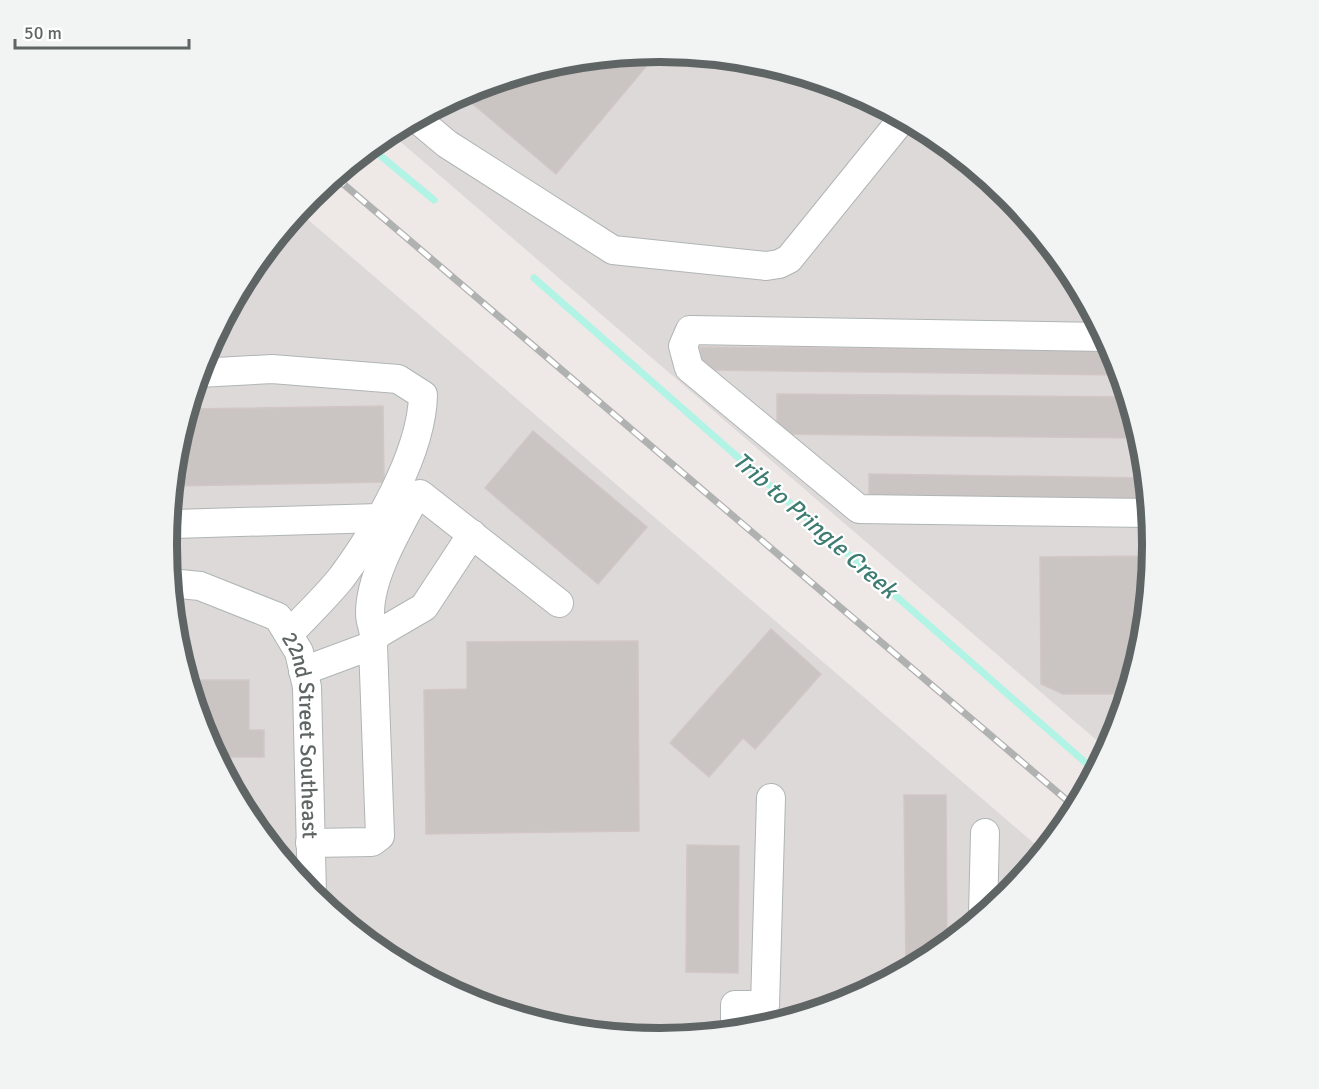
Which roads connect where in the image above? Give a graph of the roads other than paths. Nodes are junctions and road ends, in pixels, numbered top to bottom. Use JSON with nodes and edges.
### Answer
{"nodes":[{"id":1,"x":423,"y":124,"type":"edge"},
{"id":2,"x":898,"y":124,"type":"edge"},
{"id":3,"x":1096,"y":337,"type":"edge"},
{"id":4,"x":208,"y":372,"type":"edge"},
{"id":5,"x":1141,"y":513,"type":"edge"},
{"id":6,"x":379,"y":518,"type":"junction"},
{"id":7,"x":178,"y":524,"type":"edge"},
{"id":8,"x":472,"y":534,"type":"junction"},
{"id":9,"x":179,"y":584,"type":"edge"},
{"id":10,"x":559,"y":603,"type":"dead end"},
{"id":11,"x":283,"y":625,"type":"junction"},
{"id":12,"x":375,"y":640,"type":"junction"},
{"id":13,"x":303,"y":671,"type":"junction"},
{"id":14,"x":771,"y":798,"type":"dead end"},
{"id":15,"x":985,"y":833,"type":"dead end"},
{"id":16,"x":310,"y":843,"type":"junction"},
{"id":17,"x":311,"y":879,"type":"edge"},
{"id":18,"x":983,"y":903,"type":"edge"},
{"id":19,"x":735,"y":1021,"type":"edge"}],
"edges":[{"from":1,"to":2,"type":"street"},
{"from":3,"to":5,"type":"street"},
{"from":4,"to":6,"type":"street"},
{"from":6,"to":7,"type":"street"},
{"from":6,"to":11,"type":"street"},
{"from":8,"to":10,"type":"street"},
{"from":8,"to":12,"type":"street"},
{"from":8,"to":12,"type":"street"},
{"from":9,"to":11,"type":"street"},
{"from":11,"to":13,"type":"street","name":"22nd Street Southeast"},
{"from":12,"to":13,"type":"street"},
{"from":12,"to":16,"type":"street"},
{"from":13,"to":16,"type":"street","name":"22nd Street Southeast"},
{"from":14,"to":19,"type":"street"},
{"from":15,"to":18,"type":"street"},
{"from":16,"to":17,"type":"street","name":"22nd Street Southeast"}]}
